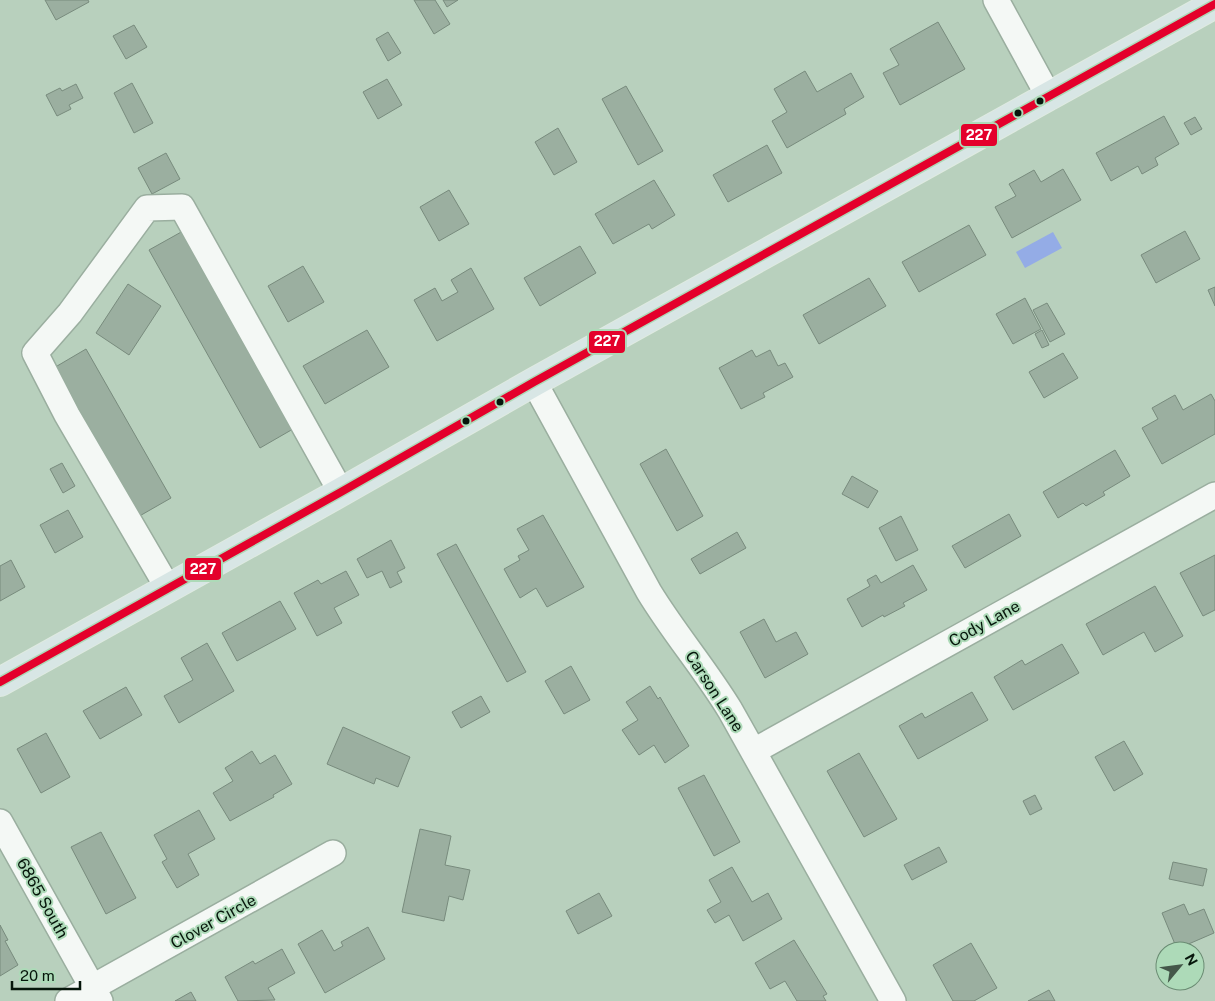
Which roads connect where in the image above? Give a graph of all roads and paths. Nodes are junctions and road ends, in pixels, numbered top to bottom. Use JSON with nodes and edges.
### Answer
{"nodes":[{"id":1,"x":996,"y":0,"type":"edge"},
{"id":2,"x":1215,"y":4,"type":"edge"},
{"id":3,"x":1049,"y":97,"type":"junction"},
{"id":4,"x":534,"y":382,"type":"junction"},
{"id":5,"x":341,"y":492,"type":"junction"},
{"id":6,"x":1215,"y":494,"type":"edge"},
{"id":7,"x":168,"y":588,"type":"junction"},
{"id":8,"x":0,"y":682,"type":"edge"},
{"id":9,"x":754,"y":751,"type":"junction"},
{"id":10,"x":0,"y":822,"type":"edge"},
{"id":11,"x":333,"y":854,"type":"dead end"},
{"id":12,"x":96,"y":994,"type":"edge"},
{"id":13,"x":68,"y":1001,"type":"edge"},
{"id":14,"x":893,"y":1001,"type":"edge"}],
"edges":[{"from":1,"to":3,"type":"street"},
{"from":2,"to":3,"type":"main road"},
{"from":3,"to":4,"type":"main road"},
{"from":4,"to":5,"type":"main road"},
{"from":4,"to":9,"type":"street","name":"Carson Lane"},
{"from":5,"to":7,"type":"main road"},
{"from":5,"to":7,"type":"street"},
{"from":6,"to":9,"type":"street","name":"Cody Lane"},
{"from":7,"to":8,"type":"main road"},
{"from":9,"to":14,"type":"street","name":"Carson Lane"},
{"from":10,"to":12,"type":"street","name":"6865 South"},
{"from":11,"to":12,"type":"street","name":"Clover Circle"},
{"from":12,"to":13,"type":"street","name":"Clover Circle"}]}
